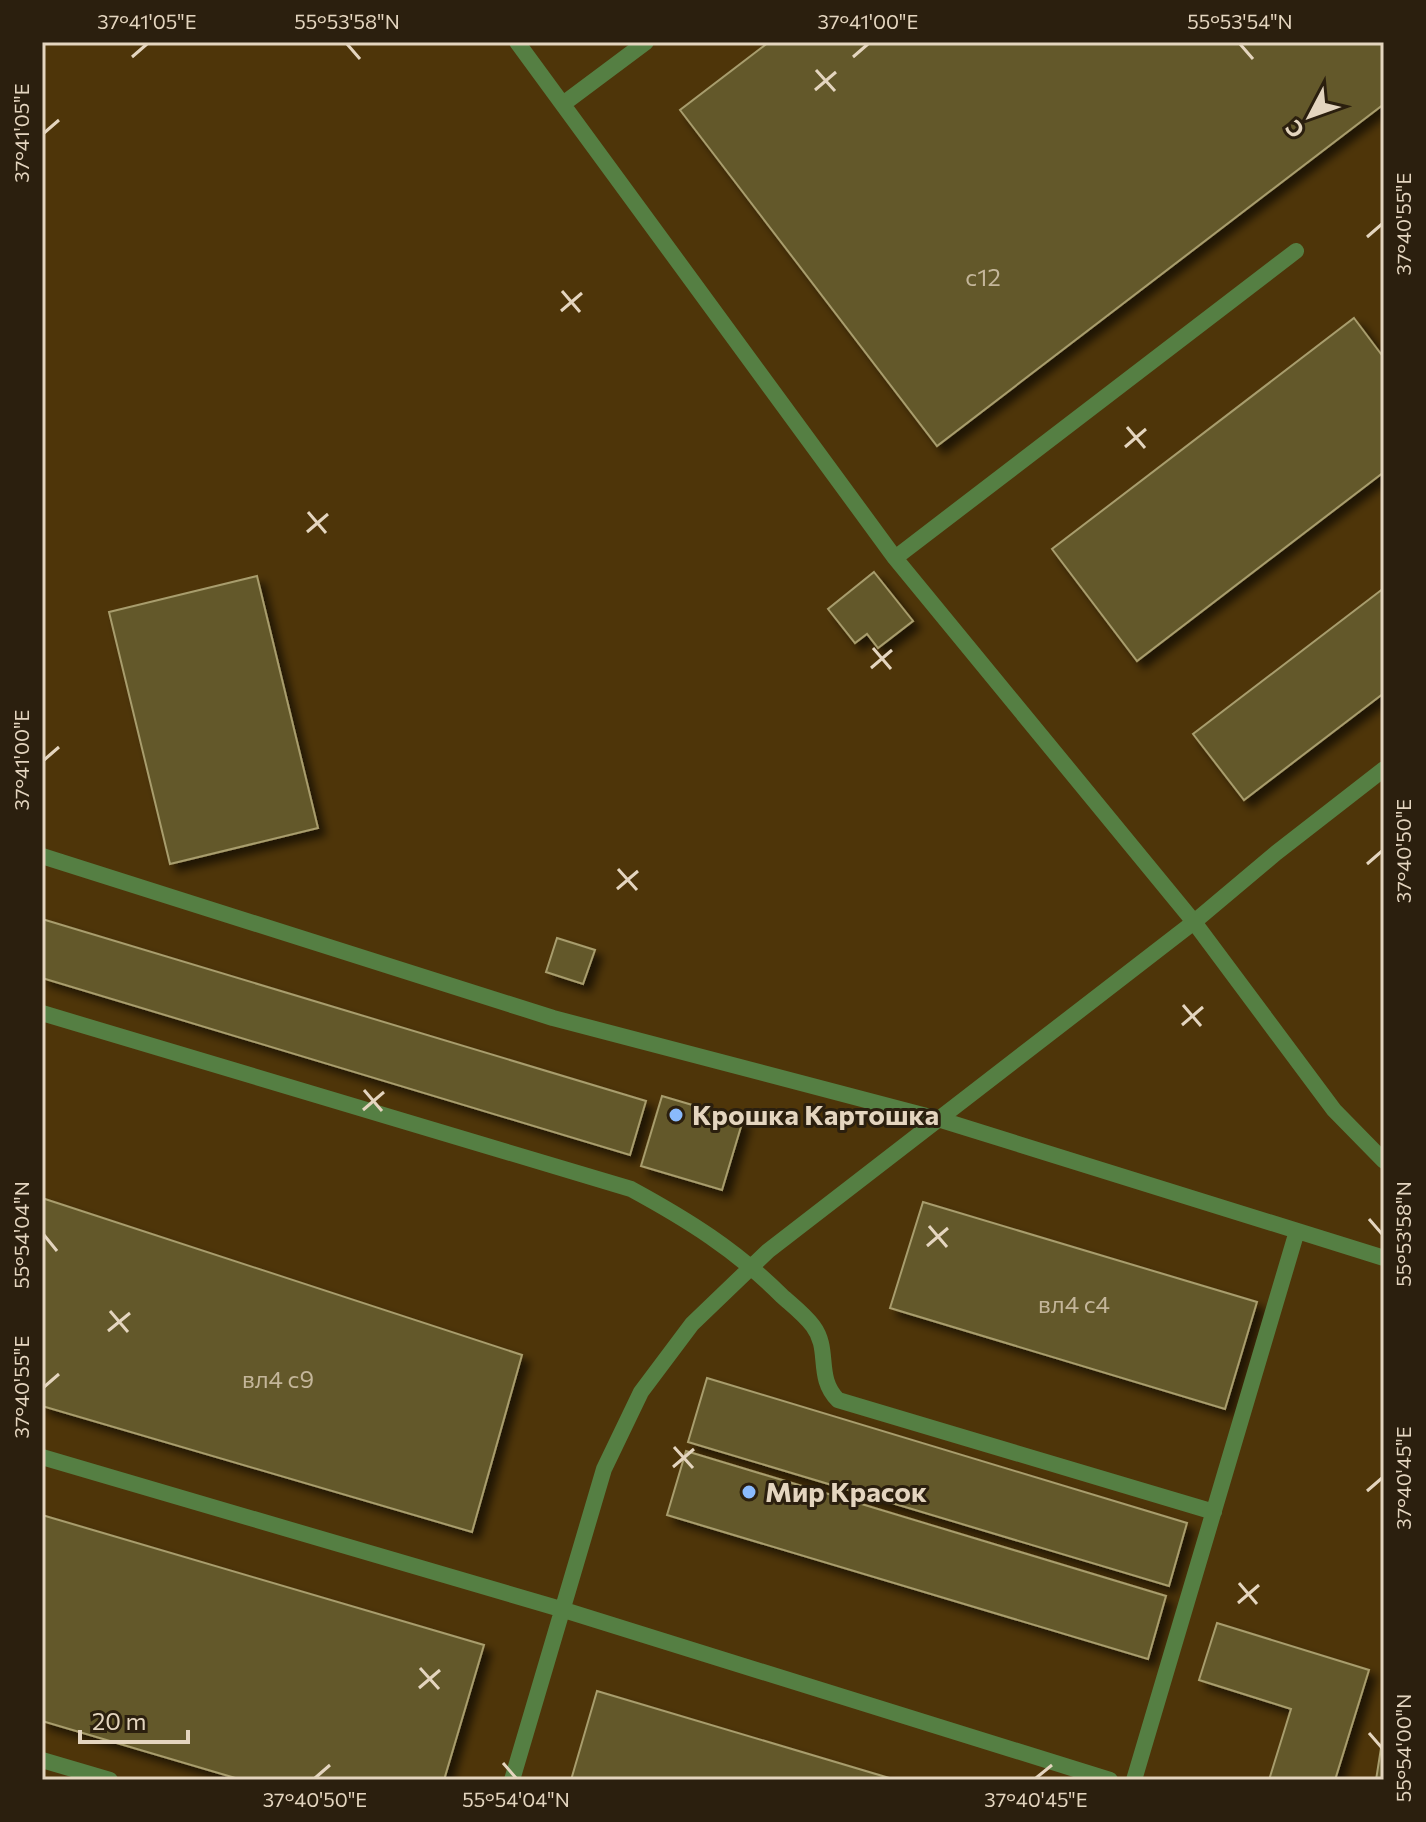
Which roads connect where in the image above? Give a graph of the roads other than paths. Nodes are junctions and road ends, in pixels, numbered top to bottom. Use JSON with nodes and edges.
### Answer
{"nodes":[{"id":1,"x":517,"y":42,"type":"edge"},
{"id":2,"x":646,"y":42,"type":"edge"},
{"id":3,"x":563,"y":104,"type":"junction"},
{"id":4,"x":1296,"y":251,"type":"dead end"},
{"id":5,"x":895,"y":558,"type":"junction"},
{"id":6,"x":1384,"y":769,"type":"edge"},
{"id":7,"x":42,"y":856,"type":"edge"},
{"id":8,"x":1194,"y":922,"type":"junction"},
{"id":9,"x":42,"y":1013,"type":"edge"},
{"id":10,"x":938,"y":1119,"type":"junction"},
{"id":11,"x":1384,"y":1161,"type":"edge"},
{"id":12,"x":1297,"y":1231,"type":"junction"},
{"id":13,"x":1384,"y":1258,"type":"edge"},
{"id":14,"x":752,"y":1266,"type":"junction"},
{"id":15,"x":42,"y":1457,"type":"edge"},
{"id":16,"x":1214,"y":1512,"type":"junction"},
{"id":17,"x":564,"y":1610,"type":"junction"},
{"id":18,"x":42,"y":1760,"type":"edge"},
{"id":19,"x":110,"y":1780,"type":"edge"},
{"id":20,"x":512,"y":1780,"type":"edge"},
{"id":21,"x":1110,"y":1780,"type":"edge"},
{"id":22,"x":1134,"y":1780,"type":"edge"}],
"edges":[{"from":1,"to":3,"type":"lane"},
{"from":2,"to":3,"type":"lane"},
{"from":3,"to":5,"type":"lane"},
{"from":4,"to":5,"type":"lane"},
{"from":5,"to":8,"type":"lane"},
{"from":6,"to":8,"type":"lane"},
{"from":7,"to":10,"type":"lane"},
{"from":8,"to":10,"type":"lane"},
{"from":8,"to":11,"type":"lane"},
{"from":9,"to":14,"type":"lane"},
{"from":10,"to":12,"type":"lane"},
{"from":10,"to":14,"type":"lane"},
{"from":12,"to":13,"type":"lane"},
{"from":12,"to":16,"type":"lane"},
{"from":14,"to":16,"type":"lane"},
{"from":14,"to":17,"type":"lane"},
{"from":15,"to":17,"type":"lane"},
{"from":16,"to":22,"type":"lane"},
{"from":17,"to":20,"type":"lane"},
{"from":17,"to":21,"type":"lane"},
{"from":18,"to":19,"type":"lane"}]}
